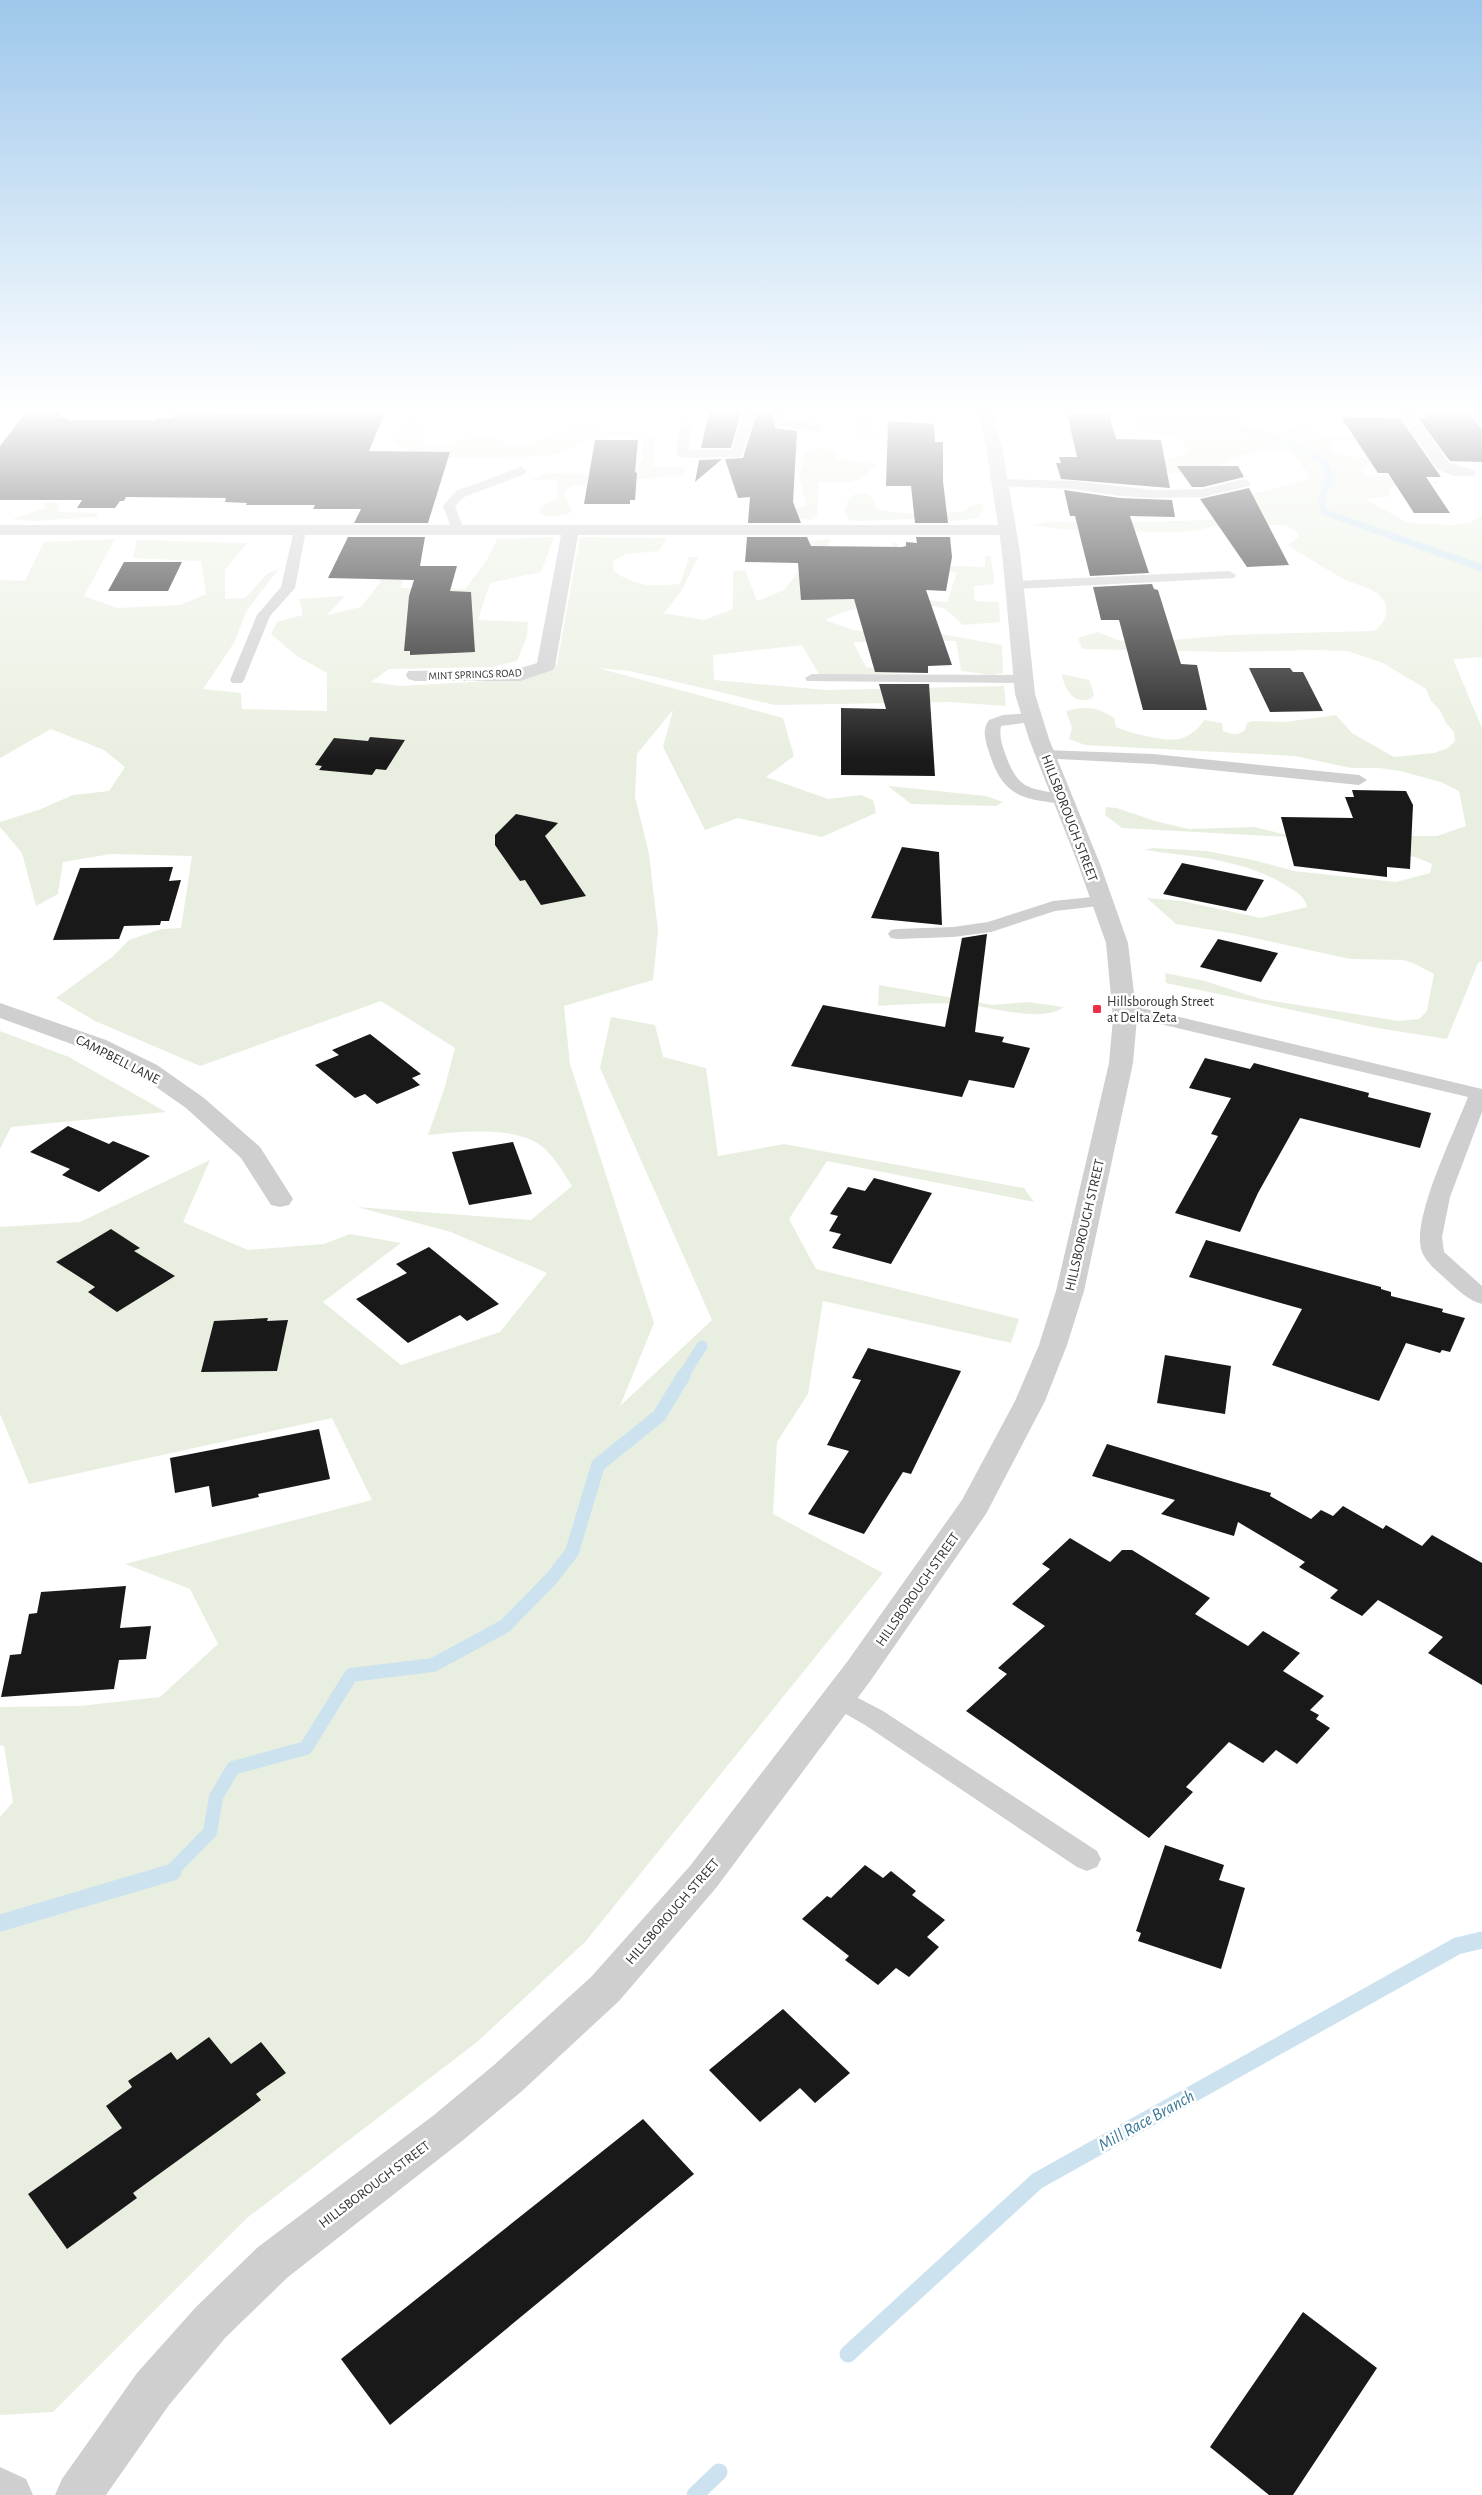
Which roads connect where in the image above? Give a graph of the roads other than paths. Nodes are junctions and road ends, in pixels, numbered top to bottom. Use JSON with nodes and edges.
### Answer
{"nodes":[{"id":1,"x":0,"y":530,"type":"edge"},
{"id":2,"x":300,"y":530,"type":"junction"},
{"id":3,"x":458,"y":530,"type":"joint"},
{"id":4,"x":570,"y":530,"type":"junction"},
{"id":5,"x":1007,"y":530,"type":"joint"},
{"id":6,"x":1229,"y":575,"type":"dead end"},
{"id":7,"x":1014,"y":585,"type":"junction"},
{"id":8,"x":415,"y":675,"type":"dead end"},
{"id":9,"x":812,"y":678,"type":"dead end"},
{"id":10,"x":1024,"y":679,"type":"junction"},
{"id":11,"x":237,"y":680,"type":"dead end"},
{"id":12,"x":1032,"y":718,"type":"junction"},
{"id":13,"x":1045,"y":755,"type":"junction"},
{"id":14,"x":1359,"y":780,"type":"dead end"},
{"id":15,"x":1063,"y":799,"type":"junction"},
{"id":16,"x":1102,"y":901,"type":"junction"},
{"id":17,"x":897,"y":934,"type":"dead end"},
{"id":18,"x":0,"y":1010,"type":"edge"},
{"id":19,"x":1125,"y":1010,"type":"junction"},
{"id":20,"x":280,"y":1198,"type":"dead end"},
{"id":21,"x":1482,"y":1297,"type":"edge"},
{"id":22,"x":839,"y":1698,"type":"junction"},
{"id":23,"x":1087,"y":1859,"type":"dead end"},
{"id":24,"x":0,"y":2490,"type":"edge"},
{"id":25,"x":10,"y":2495,"type":"edge"},
{"id":26,"x":78,"y":2495,"type":"edge"}],
"edges":[{"from":1,"to":2,"type":"street"},
{"from":2,"to":3,"type":"street"},
{"from":2,"to":11,"type":"lane"},
{"from":3,"to":4,"type":"street"},
{"from":4,"to":5,"type":"street"},
{"from":4,"to":8,"type":"street","name":"MINT SPRINGS ROAD"},
{"from":5,"to":7,"type":"street","name":"HILLSBOROUGH STREET"},
{"from":6,"to":7,"type":"lane"},
{"from":7,"to":10,"type":"street","name":"HILLSBOROUGH STREET"},
{"from":9,"to":10,"type":"lane"},
{"from":10,"to":12,"type":"street","name":"HILLSBOROUGH STREET"},
{"from":12,"to":13,"type":"street","name":"HILLSBOROUGH STREET"},
{"from":12,"to":15,"type":"lane"},
{"from":13,"to":14,"type":"lane"},
{"from":13,"to":15,"type":"street","name":"HILLSBOROUGH STREET"},
{"from":15,"to":16,"type":"street","name":"HILLSBOROUGH STREET"},
{"from":16,"to":17,"type":"lane"},
{"from":16,"to":19,"type":"street","name":"HILLSBOROUGH STREET"},
{"from":18,"to":20,"type":"street","name":"CAMPBELL LANE"},
{"from":19,"to":21,"type":"lane"},
{"from":19,"to":22,"type":"street","name":"HILLSBOROUGH STREET"},
{"from":22,"to":23,"type":"lane"},
{"from":22,"to":26,"type":"street","name":"HILLSBOROUGH STREET"},
{"from":24,"to":25,"type":"street"}]}
